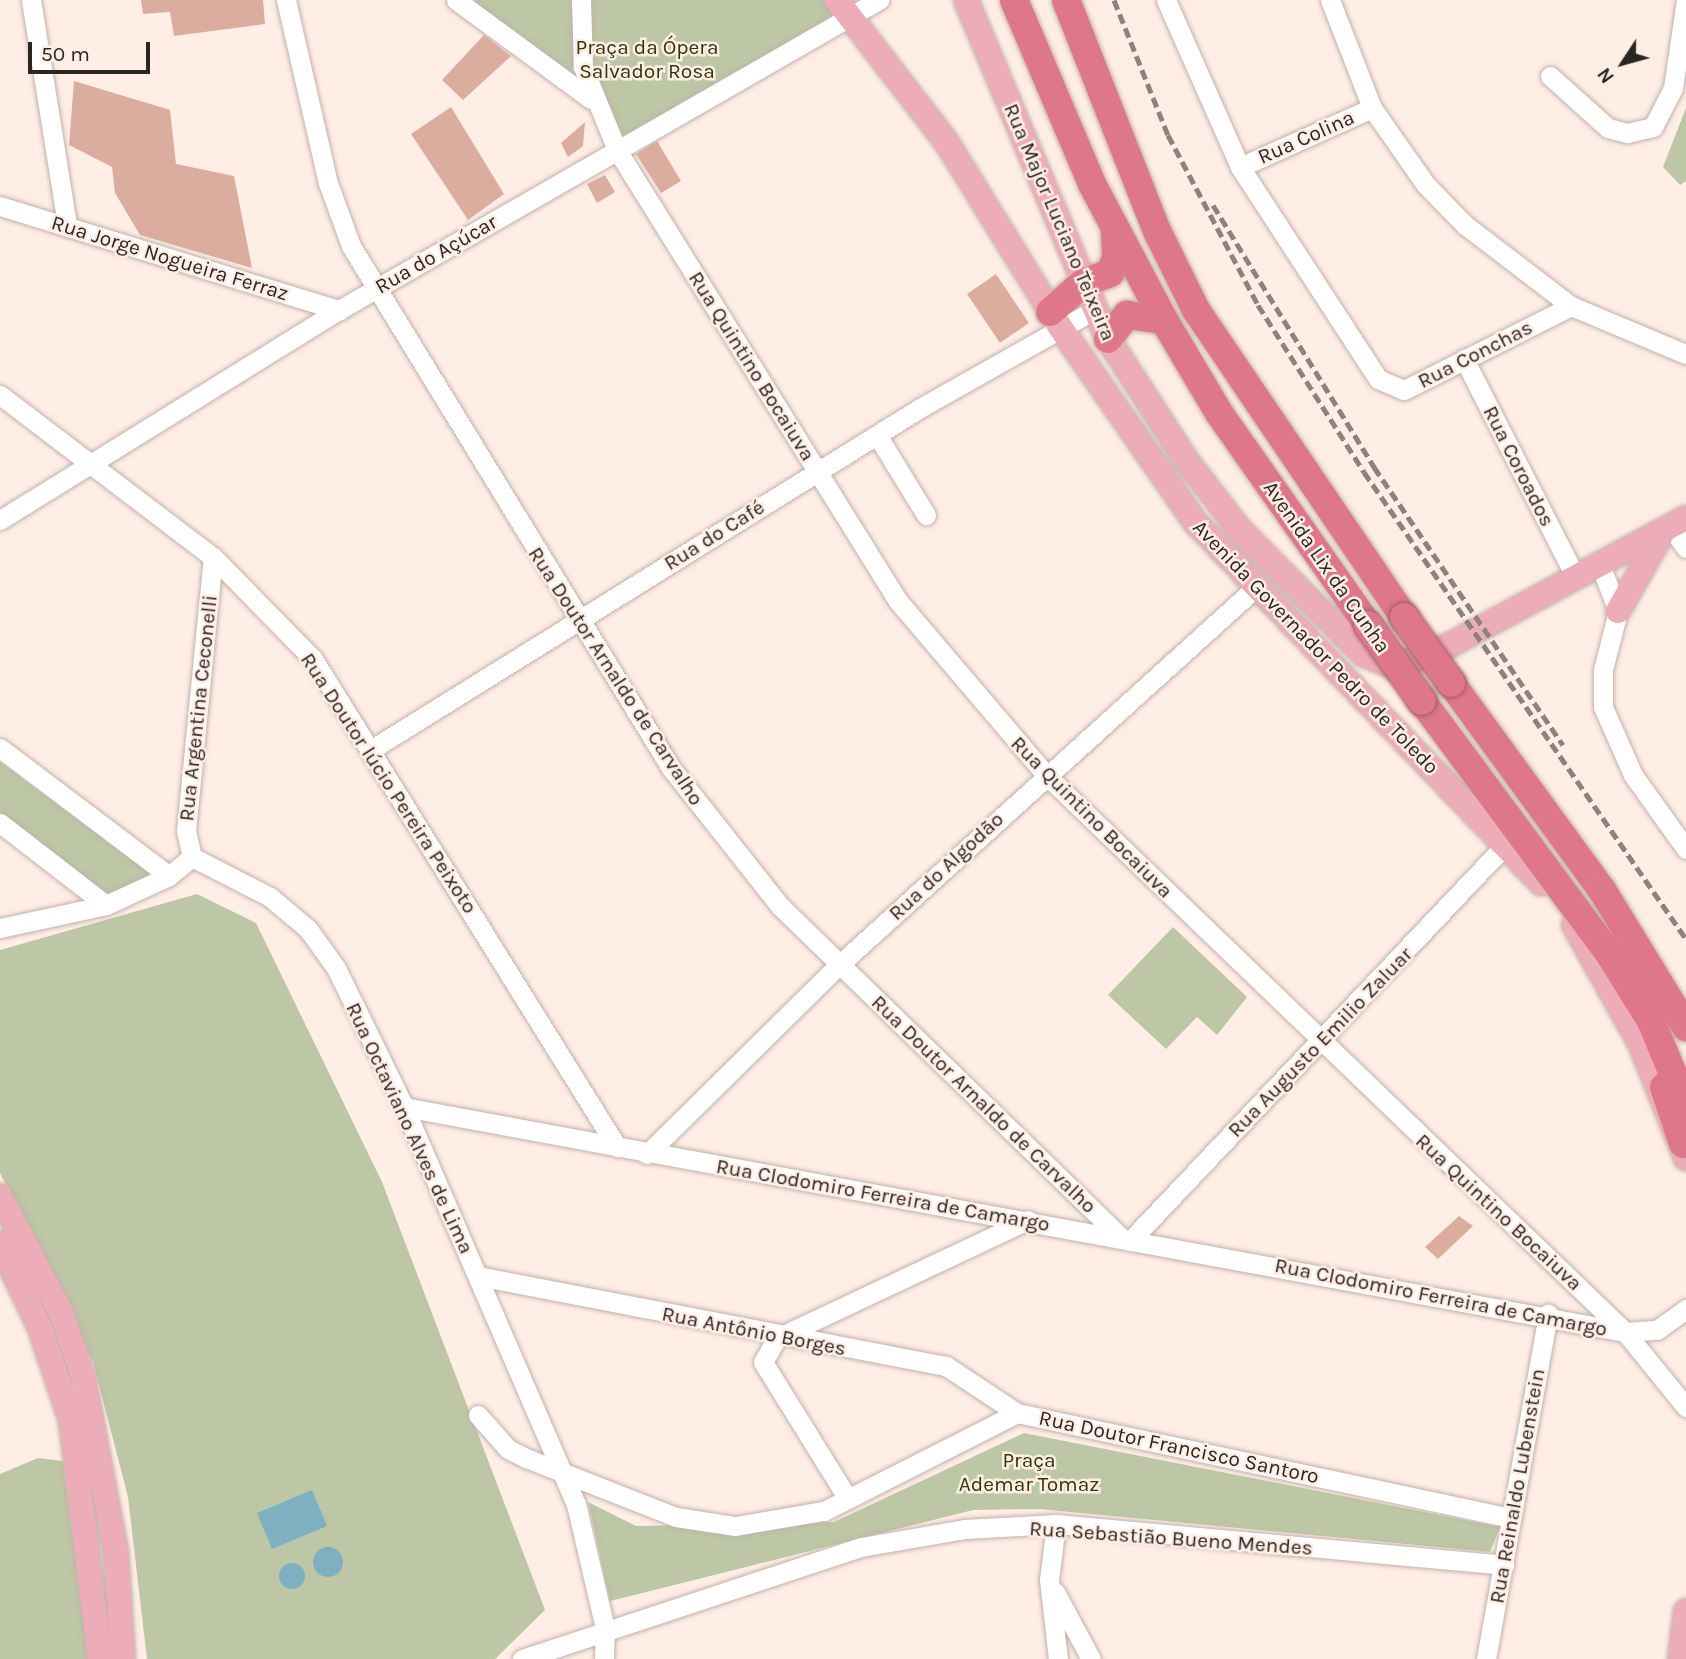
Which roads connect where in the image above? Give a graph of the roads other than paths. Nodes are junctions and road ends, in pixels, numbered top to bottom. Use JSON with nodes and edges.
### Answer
{"nodes":[{"id":1,"x":31,"y":0,"type":"edge"},
{"id":2,"x":286,"y":0,"type":"edge"},
{"id":3,"x":456,"y":0,"type":"edge"},
{"id":4,"x":581,"y":0,"type":"edge"},
{"id":5,"x":879,"y":0,"type":"edge"},
{"id":6,"x":966,"y":0,"type":"edge"},
{"id":7,"x":1014,"y":0,"type":"edge"},
{"id":8,"x":1066,"y":0,"type":"edge"},
{"id":9,"x":1166,"y":0,"type":"edge"},
{"id":10,"x":1330,"y":0,"type":"edge"},
{"id":11,"x":1686,"y":0,"type":"edge"},
{"id":12,"x":844,"y":8,"type":"edge"},
{"id":13,"x":1550,"y":76,"type":"dead end"},
{"id":14,"x":591,"y":99,"type":"junction"},
{"id":15,"x":1372,"y":108,"type":"junction"},
{"id":16,"x":617,"y":150,"type":"junction"},
{"id":17,"x":1240,"y":167,"type":"junction"},
{"id":18,"x":0,"y":206,"type":"edge"},
{"id":19,"x":67,"y":226,"type":"junction"},
{"id":20,"x":1115,"y":232,"type":"junction"},
{"id":21,"x":1083,"y":283,"type":"junction"},
{"id":22,"x":376,"y":289,"type":"junction"},
{"id":23,"x":1571,"y":306,"type":"junction"},
{"id":24,"x":339,"y":310,"type":"junction"},
{"id":25,"x":1094,"y":310,"type":"junction"},
{"id":26,"x":1055,"y":319,"type":"junction"},
{"id":27,"x":1164,"y":320,"type":"junction"},
{"id":28,"x":1108,"y":340,"type":"junction"},
{"id":29,"x":1686,"y":354,"type":"edge"},
{"id":30,"x":1464,"y":359,"type":"junction"},
{"id":31,"x":0,"y":395,"type":"edge"},
{"id":32,"x":877,"y":435,"type":"junction"},
{"id":33,"x":92,"y":464,"type":"junction"},
{"id":34,"x":818,"y":471,"type":"junction"},
{"id":35,"x":926,"y":515,"type":"dead end"},
{"id":36,"x":0,"y":520,"type":"edge"},
{"id":37,"x":1195,"y":522,"type":"junction"},
{"id":38,"x":1678,"y":523,"type":"edge"},
{"id":39,"x":1686,"y":548,"type":"edge"},
{"id":40,"x":213,"y":557,"type":"junction"},
{"id":41,"x":1599,"y":562,"type":"junction"},
{"id":42,"x":1574,"y":574,"type":"junction"},
{"id":43,"x":1255,"y":588,"type":"junction"},
{"id":44,"x":1304,"y":598,"type":"junction"},
{"id":45,"x":1618,"y":611,"type":"junction"},
{"id":46,"x":577,"y":620,"type":"junction"},
{"id":47,"x":0,"y":748,"type":"edge"},
{"id":48,"x":372,"y":748,"type":"junction"},
{"id":49,"x":1046,"y":775,"type":"junction"},
{"id":50,"x":0,"y":823,"type":"edge"},
{"id":51,"x":1508,"y":842,"type":"junction"},
{"id":52,"x":1686,"y":849,"type":"edge"},
{"id":53,"x":192,"y":858,"type":"junction"},
{"id":54,"x":169,"y":876,"type":"junction"},
{"id":55,"x":1558,"y":903,"type":"junction"},
{"id":56,"x":106,"y":905,"type":"junction"},
{"id":57,"x":0,"y":928,"type":"edge"},
{"id":58,"x":1611,"y":955,"type":"junction"},
{"id":59,"x":841,"y":963,"type":"junction"},
{"id":60,"x":1629,"y":985,"type":"junction"},
{"id":61,"x":1686,"y":1027,"type":"edge"},
{"id":62,"x":1320,"y":1043,"type":"junction"},
{"id":63,"x":1686,"y":1105,"type":"edge"},
{"id":64,"x":404,"y":1107,"type":"junction"},
{"id":65,"x":617,"y":1147,"type":"junction"},
{"id":66,"x":1685,"y":1151,"type":"edge"},
{"id":67,"x":647,"y":1154,"type":"junction"},
{"id":68,"x":0,"y":1196,"type":"edge"},
{"id":69,"x":1028,"y":1220,"type":"junction"},
{"id":70,"x":1126,"y":1240,"type":"junction"},
{"id":71,"x":0,"y":1244,"type":"edge"},
{"id":72,"x":478,"y":1276,"type":"junction"},
{"id":73,"x":1686,"y":1309,"type":"edge"},
{"id":74,"x":1548,"y":1314,"type":"junction"},
{"id":75,"x":1625,"y":1332,"type":"junction"},
{"id":76,"x":777,"y":1338,"type":"junction"},
{"id":77,"x":1686,"y":1407,"type":"edge"},
{"id":78,"x":1017,"y":1413,"type":"junction"},
{"id":79,"x":478,"y":1415,"type":"dead end"},
{"id":80,"x":561,"y":1468,"type":"junction"},
{"id":81,"x":848,"y":1499,"type":"junction"},
{"id":82,"x":1511,"y":1518,"type":"junction"},
{"id":83,"x":1056,"y":1524,"type":"junction"},
{"id":84,"x":1504,"y":1565,"type":"junction"},
{"id":85,"x":1049,"y":1580,"type":"junction"},
{"id":86,"x":1686,"y":1611,"type":"edge"},
{"id":87,"x":605,"y":1629,"type":"junction"},
{"id":88,"x":100,"y":1659,"type":"edge"},
{"id":89,"x":124,"y":1659,"type":"edge"},
{"id":90,"x":522,"y":1659,"type":"edge"},
{"id":91,"x":604,"y":1659,"type":"edge"},
{"id":92,"x":1058,"y":1659,"type":"edge"},
{"id":93,"x":1091,"y":1659,"type":"edge"},
{"id":94,"x":1486,"y":1659,"type":"edge"},
{"id":95,"x":1680,"y":1659,"type":"edge"}],
"edges":[{"from":1,"to":19,"type":"street"},
{"from":2,"to":22,"type":"street","name":"Rua Doutor Arnaldo de Carvalho"},
{"from":3,"to":14,"type":"street"},
{"from":4,"to":14,"type":"street"},
{"from":5,"to":12,"type":"street","name":"Rua do Açúcar"},
{"from":6,"to":21,"type":"main road","name":"Rua Major Luciano Teixeira"},
{"from":7,"to":20,"type":"highway","name":"Avenida Lix da Cunha"},
{"from":8,"to":61,"type":"highway","name":"Avenida Lix da Cunha","bridge":true},
{"from":9,"to":17,"type":"street"},
{"from":10,"to":15,"type":"street"},
{"from":11,"to":13,"type":"street"},
{"from":12,"to":16,"type":"street","name":"Rua do Açúcar"},
{"from":12,"to":26,"type":"main road","name":"Avenida Governador Pedro de Toledo"},
{"from":14,"to":16,"type":"street","name":"Rua Quintino Bocaiuva"},
{"from":15,"to":17,"type":"street","name":"Rua Colina"},
{"from":15,"to":23,"type":"street"},
{"from":16,"to":22,"type":"street","name":"Rua do Açúcar"},
{"from":16,"to":34,"type":"street","name":"Rua Quintino Bocaiuva"},
{"from":17,"to":30,"type":"street","name":"Rua Conchas"},
{"from":18,"to":19,"type":"street","name":"Rua Jorge Nogueira Ferraz"},
{"from":19,"to":24,"type":"street","name":"Rua Jorge Nogueira Ferraz"},
{"from":20,"to":21,"type":"highway"},
{"from":20,"to":27,"type":"highway","name":"Avenida Lix da Cunha"},
{"from":21,"to":25,"type":"main road","name":"Rua Major Luciano Teixeira"},
{"from":21,"to":26,"type":"highway"},
{"from":22,"to":24,"type":"street","name":"Rua do Açúcar"},
{"from":22,"to":46,"type":"street","name":"Rua Doutor Arnaldo de Carvalho"},
{"from":23,"to":29,"type":"street"},
{"from":23,"to":30,"type":"street","name":"Rua Conchas"},
{"from":24,"to":33,"type":"street","name":"Rua do Açúcar"},
{"from":25,"to":26,"type":"street","name":"Rua do Café"},
{"from":25,"to":28,"type":"main road","name":"Rua Major Luciano Teixeira"},
{"from":26,"to":32,"type":"street","name":"Rua do Café"},
{"from":26,"to":37,"type":"main road","name":"Avenida Governador Pedro de Toledo"},
{"from":27,"to":28,"type":"highway"},
{"from":27,"to":58,"type":"highway","name":"Avenida Lix da Cunha","bridge":true},
{"from":28,"to":44,"type":"main road","name":"Rua Major Luciano Teixeira"},
{"from":30,"to":42,"type":"street","name":"Rua Coroados"},
{"from":31,"to":33,"type":"street","name":"Rua Doutor lúcio Pereira Peixoto"},
{"from":32,"to":34,"type":"street","name":"Rua do Café"},
{"from":32,"to":35,"type":"street"},
{"from":33,"to":36,"type":"street","name":"Rua do Açúcar"},
{"from":33,"to":40,"type":"street","name":"Rua Doutor lúcio Pereira Peixoto"},
{"from":34,"to":46,"type":"street","name":"Rua do Café"},
{"from":34,"to":49,"type":"street","name":"Rua Quintino Bocaiuva"},
{"from":37,"to":43,"type":"main road","name":"Avenida Governador Pedro de Toledo"},
{"from":37,"to":44,"type":"main road","name":"Rua Major Luciano Teixeira"},
{"from":38,"to":39,"type":"street"},
{"from":38,"to":41,"type":"main road"},
{"from":38,"to":45,"type":"main road"},
{"from":40,"to":48,"type":"street","name":"Rua Doutor lúcio Pereira Peixoto"},
{"from":40,"to":53,"type":"street","name":"Rua Argentina Ceconelli"},
{"from":41,"to":42,"type":"main road"},
{"from":41,"to":45,"type":"street"},
{"from":42,"to":44,"type":"main road","name":"Rua Major Luciano Teixeira"},
{"from":43,"to":49,"type":"street","name":"Rua do Algodão"},
{"from":43,"to":51,"type":"main road","name":"Avenida Governador Pedro de Toledo"},
{"from":45,"to":52,"type":"street"},
{"from":46,"to":48,"type":"street","name":"Rua do Café"},
{"from":46,"to":59,"type":"street","name":"Rua Doutor Arnaldo de Carvalho"},
{"from":47,"to":54,"type":"street"},
{"from":48,"to":65,"type":"street","name":"Rua Doutor lúcio Pereira Peixoto"},
{"from":49,"to":59,"type":"street","name":"Rua do Algodão"},
{"from":49,"to":62,"type":"street","name":"Rua Quintino Bocaiuva"},
{"from":50,"to":56,"type":"street"},
{"from":51,"to":55,"type":"main road","name":"Avenida Governador Pedro de Toledo"},
{"from":51,"to":62,"type":"street","name":"Rua Augusto Emilio Zaluar"},
{"from":53,"to":54,"type":"street"},
{"from":53,"to":64,"type":"street","name":"Rua Octaviano Alves de Lima"},
{"from":54,"to":56,"type":"street"},
{"from":55,"to":58,"type":"highway"},
{"from":55,"to":66,"type":"main road","name":"Avenida Governador Pedro de Toledo"},
{"from":56,"to":57,"type":"street"},
{"from":58,"to":60,"type":"highway","name":"Avenida Lix da Cunha"},
{"from":59,"to":67,"type":"street","name":"Rua do Algodão"},
{"from":59,"to":70,"type":"street","name":"Rua Doutor Arnaldo de Carvalho"},
{"from":60,"to":63,"type":"highway","name":"Avenida Lix da Cunha"},
{"from":60,"to":66,"type":"highway"},
{"from":62,"to":70,"type":"street","name":"Rua Augusto Emilio Zaluar"},
{"from":62,"to":75,"type":"street","name":"Rua Quintino Bocaiuva"},
{"from":64,"to":65,"type":"street","name":"Rua Clodomiro Ferreira de Camargo"},
{"from":64,"to":72,"type":"street","name":"Rua Octaviano Alves de Lima"},
{"from":65,"to":67,"type":"street","name":"Rua Clodomiro Ferreira de Camargo"},
{"from":67,"to":69,"type":"street","name":"Rua Clodomiro Ferreira de Camargo"},
{"from":68,"to":89,"type":"main road"},
{"from":69,"to":70,"type":"street","name":"Rua Clodomiro Ferreira de Camargo"},
{"from":69,"to":76,"type":"street"},
{"from":70,"to":74,"type":"street","name":"Rua Clodomiro Ferreira de Camargo"},
{"from":71,"to":88,"type":"main road"},
{"from":72,"to":76,"type":"street","name":"Rua Antônio Borges"},
{"from":72,"to":80,"type":"street","name":"Rua Octaviano Alves de Lima"},
{"from":73,"to":75,"type":"street","name":"Rua Clodomiro Ferreira de Camargo"},
{"from":74,"to":75,"type":"street","name":"Rua Clodomiro Ferreira de Camargo"},
{"from":74,"to":82,"type":"street","name":"Rua Reinaldo Lubenstein"},
{"from":75,"to":77,"type":"street","name":"Rua Quintino Bocaiuva"},
{"from":76,"to":78,"type":"street","name":"Rua Antônio Borges"},
{"from":76,"to":81,"type":"street"},
{"from":78,"to":81,"type":"street","name":"Rua Doutor Francisco Santoro"},
{"from":78,"to":82,"type":"street","name":"Rua Doutor Francisco Santoro"},
{"from":79,"to":80,"type":"street","name":"Rua Doutor Francisco Santoro"},
{"from":80,"to":81,"type":"street","name":"Rua Doutor Francisco Santoro"},
{"from":80,"to":87,"type":"street","name":"Rua Octaviano Alves de Lima"},
{"from":82,"to":84,"type":"street","name":"Rua Reinaldo Lubenstein"},
{"from":83,"to":84,"type":"street","name":"Rua Sebastião Bueno Mendes"},
{"from":83,"to":85,"type":"street"},
{"from":83,"to":87,"type":"street","name":"Rua Sebastião Bueno Mendes"},
{"from":84,"to":94,"type":"street","name":"Rua Reinaldo Lubenstein"},
{"from":85,"to":92,"type":"street"},
{"from":85,"to":93,"type":"street"},
{"from":86,"to":95,"type":"main road"},
{"from":87,"to":90,"type":"street","name":"Rua Sebastião Bueno Mendes"},
{"from":87,"to":91,"type":"street","name":"Rua Octaviano Alves de Lima"}]}
